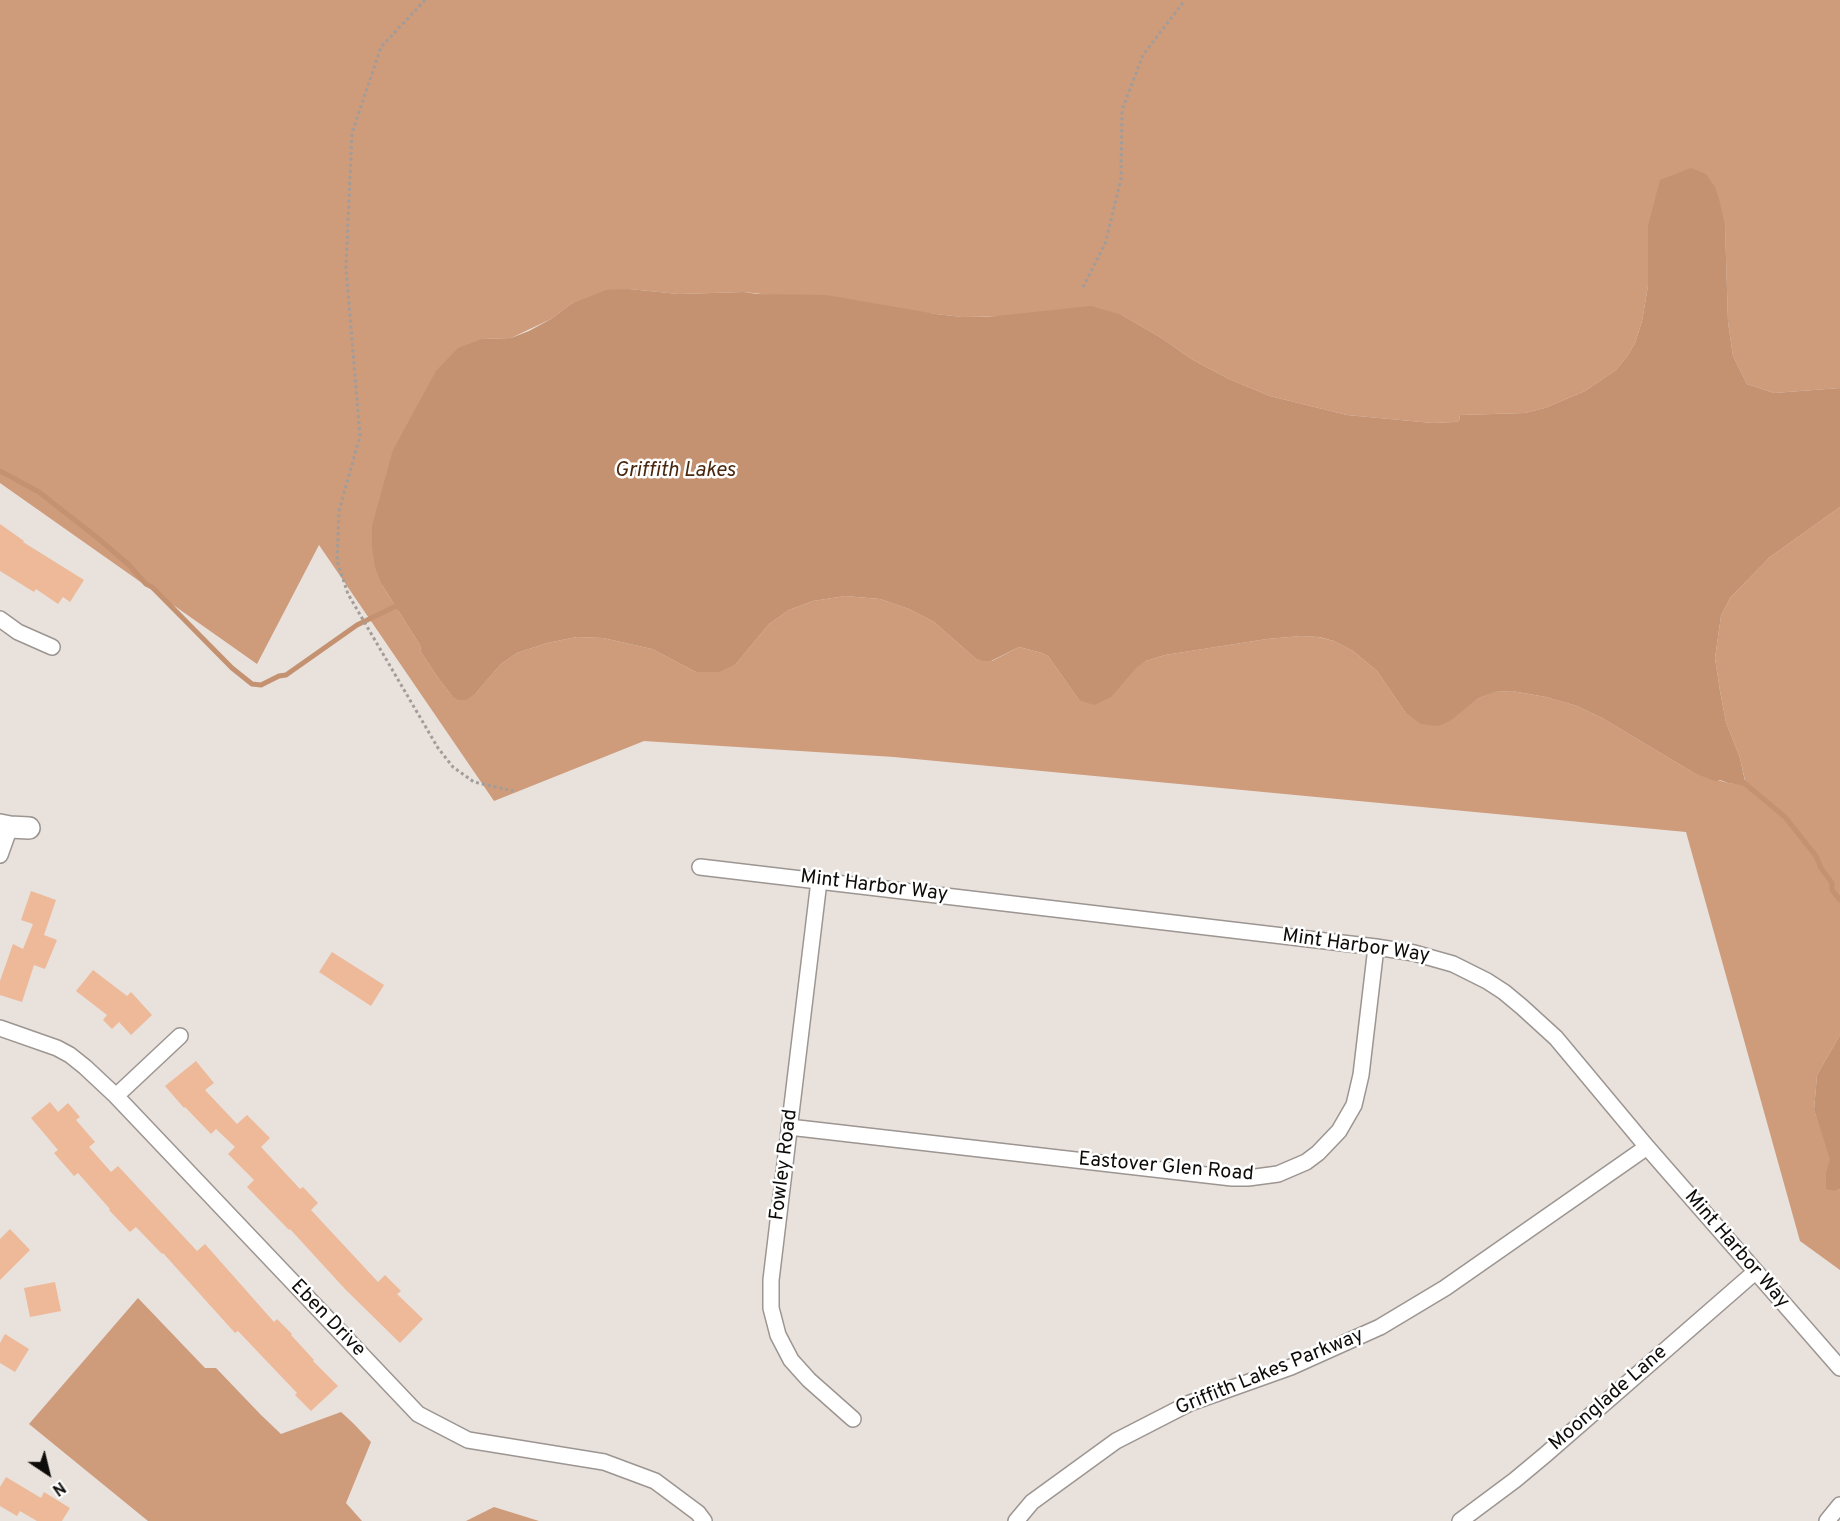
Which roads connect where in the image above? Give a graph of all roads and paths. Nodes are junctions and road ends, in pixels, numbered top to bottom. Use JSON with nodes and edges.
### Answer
{"nodes":[{"id":1,"x":425,"y":0,"type":"edge"},
{"id":2,"x":1185,"y":0,"type":"edge"},
{"id":3,"x":1083,"y":287,"type":"dead end"},
{"id":4,"x":0,"y":619,"type":"edge"},
{"id":5,"x":52,"y":646,"type":"dead end"},
{"id":6,"x":513,"y":791,"type":"dead end"},
{"id":7,"x":13,"y":827,"type":"edge"},
{"id":8,"x":0,"y":855,"type":"edge"},
{"id":9,"x":700,"y":867,"type":"dead end"},
{"id":10,"x":819,"y":881,"type":"junction"},
{"id":11,"x":1376,"y":947,"type":"junction"},
{"id":12,"x":0,"y":1028,"type":"edge"},
{"id":13,"x":180,"y":1036,"type":"dead end"},
{"id":14,"x":116,"y":1096,"type":"junction"},
{"id":15,"x":789,"y":1126,"type":"junction"},
{"id":16,"x":1647,"y":1147,"type":"junction"},
{"id":17,"x":1755,"y":1272,"type":"junction"},
{"id":18,"x":1840,"y":1368,"type":"edge"},
{"id":19,"x":853,"y":1419,"type":"dead end"},
{"id":20,"x":1840,"y":1505,"type":"edge"},
{"id":21,"x":704,"y":1521,"type":"edge"},
{"id":22,"x":1016,"y":1521,"type":"edge"},
{"id":23,"x":1460,"y":1521,"type":"edge"},
{"id":24,"x":1827,"y":1521,"type":"edge"}],
"edges":[{"from":1,"to":6,"type":"path"},
{"from":2,"to":3,"type":"path"},
{"from":4,"to":5,"type":"street"},
{"from":7,"to":8,"type":"street"},
{"from":9,"to":10,"type":"street","name":"Mint Harbor Way"},
{"from":10,"to":11,"type":"street","name":"Mint Harbor Way"},
{"from":10,"to":15,"type":"street","name":"Fowley Road"},
{"from":11,"to":15,"type":"street","name":"Eastover Glen Road"},
{"from":11,"to":16,"type":"street","name":"Mint Harbor Way"},
{"from":12,"to":14,"type":"street","name":"Eben Drive"},
{"from":13,"to":14,"type":"street"},
{"from":14,"to":21,"type":"street","name":"Eben Drive"},
{"from":15,"to":19,"type":"street","name":"Fowley Road"},
{"from":16,"to":17,"type":"street","name":"Mint Harbor Way"},
{"from":16,"to":22,"type":"street","name":"Griffith Lakes Parkway"},
{"from":17,"to":18,"type":"street","name":"Mint Harbor Way"},
{"from":17,"to":23,"type":"street","name":"Moonglade Lane"},
{"from":20,"to":24,"type":"street"}]}
